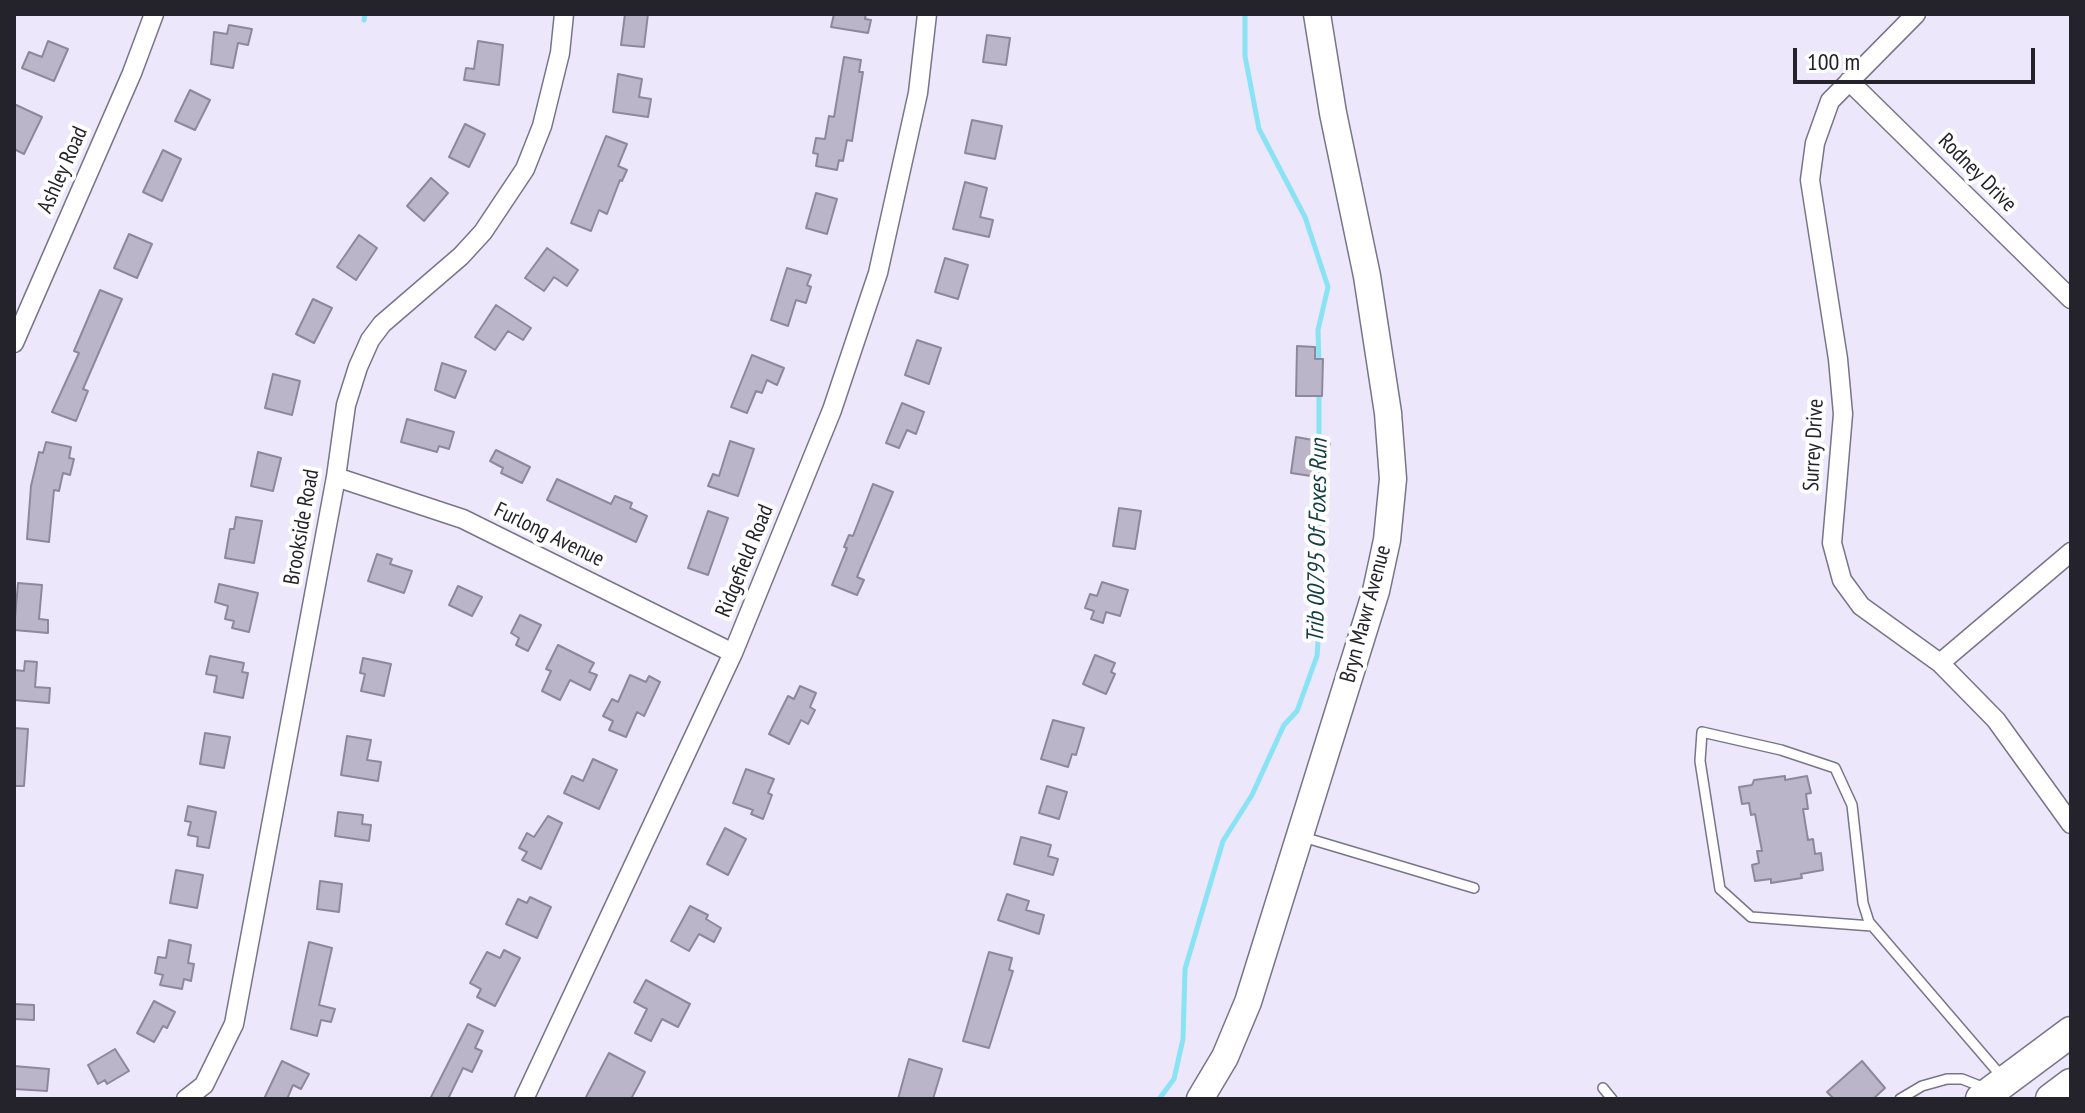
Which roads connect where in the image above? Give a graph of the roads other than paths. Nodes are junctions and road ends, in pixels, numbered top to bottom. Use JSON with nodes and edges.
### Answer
{"nodes":[{"id":1,"x":154,"y":14,"type":"edge"},
{"id":2,"x":564,"y":14,"type":"edge"},
{"id":3,"x":927,"y":14,"type":"edge"},
{"id":4,"x":1317,"y":14,"type":"edge"},
{"id":5,"x":1916,"y":14,"type":"edge"},
{"id":6,"x":1849,"y":81,"type":"junction"},
{"id":7,"x":2071,"y":299,"type":"edge"},
{"id":8,"x":14,"y":343,"type":"edge"},
{"id":9,"x":336,"y":477,"type":"junction"},
{"id":10,"x":2071,"y":552,"type":"edge"},
{"id":11,"x":733,"y":653,"type":"junction"},
{"id":12,"x":1940,"y":663,"type":"junction"},
{"id":13,"x":2071,"y":824,"type":"edge"},
{"id":14,"x":1300,"y":836,"type":"junction"},
{"id":15,"x":1474,"y":888,"type":"dead end"},
{"id":16,"x":1872,"y":926,"type":"junction"},
{"id":17,"x":2071,"y":1032,"type":"edge"},
{"id":18,"x":2071,"y":1084,"type":"edge"},
{"id":19,"x":1603,"y":1088,"type":"dead end"},
{"id":20,"x":1992,"y":1090,"type":"edge"},
{"id":21,"x":186,"y":1099,"type":"edge"},
{"id":22,"x":524,"y":1099,"type":"edge"},
{"id":23,"x":1200,"y":1099,"type":"edge"},
{"id":24,"x":1612,"y":1099,"type":"edge"},
{"id":25,"x":1900,"y":1099,"type":"edge"},
{"id":26,"x":2051,"y":1099,"type":"edge"}],
"edges":[{"from":1,"to":8,"type":"street","name":"Ashley Road"},
{"from":2,"to":9,"type":"street","name":"Brookside Road"},
{"from":3,"to":11,"type":"street","name":"Ridgefield Road"},
{"from":4,"to":14,"type":"main road","name":"Bryn Mawr Avenue"},
{"from":5,"to":6,"type":"street","name":"Surrey Drive"},
{"from":6,"to":7,"type":"street","name":"Rodney Drive"},
{"from":6,"to":12,"type":"street","name":"Surrey Drive"},
{"from":9,"to":11,"type":"street","name":"Furlong Avenue"},
{"from":9,"to":21,"type":"street","name":"Brookside Road"},
{"from":10,"to":12,"type":"street"},
{"from":11,"to":22,"type":"street","name":"Ridgefield Road"},
{"from":12,"to":13,"type":"street","name":"Surrey Drive"},
{"from":14,"to":15,"type":"lane"},
{"from":14,"to":23,"type":"main road","name":"Bryn Mawr Avenue"},
{"from":16,"to":16,"type":"lane"},
{"from":16,"to":20,"type":"lane"},
{"from":17,"to":20,"type":"highway"},
{"from":18,"to":26,"type":"highway"},
{"from":19,"to":24,"type":"lane"},
{"from":20,"to":25,"type":"lane"}]}
